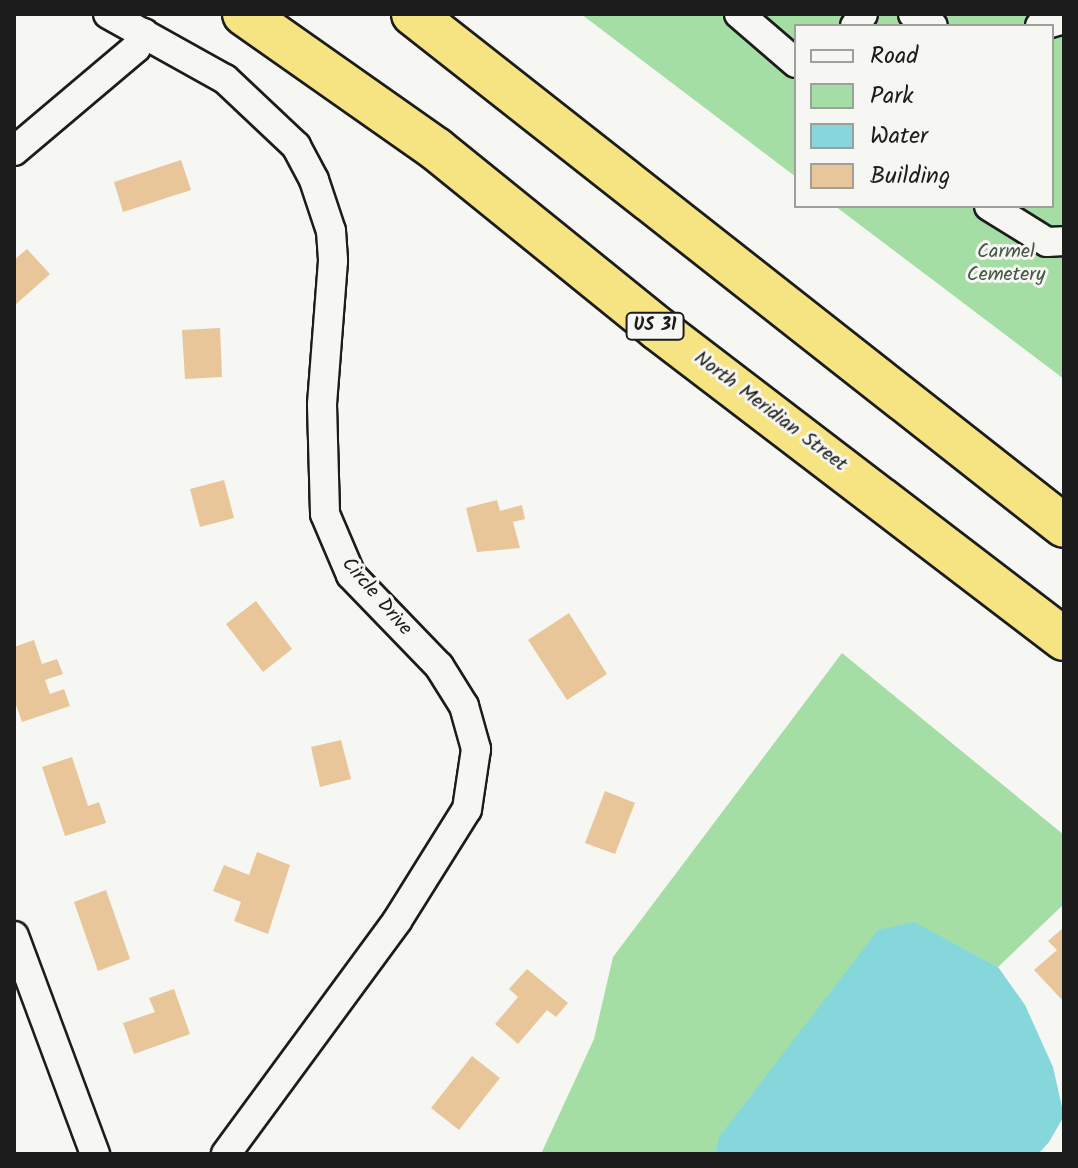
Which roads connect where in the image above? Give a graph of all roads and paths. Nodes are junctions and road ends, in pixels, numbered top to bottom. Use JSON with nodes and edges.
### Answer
{"nodes":[{"id":1,"x":108,"y":14,"type":"edge"},
{"id":2,"x":244,"y":14,"type":"edge"},
{"id":3,"x":413,"y":14,"type":"edge"},
{"id":4,"x":739,"y":14,"type":"edge"},
{"id":5,"x":144,"y":33,"type":"junction"},
{"id":6,"x":794,"y":61,"type":"edge"},
{"id":7,"x":14,"y":151,"type":"edge"},
{"id":8,"x":992,"y":208,"type":"edge"},
{"id":9,"x":1064,"y":241,"type":"edge"},
{"id":10,"x":1064,"y":526,"type":"edge"},
{"id":11,"x":1064,"y":639,"type":"edge"},
{"id":12,"x":14,"y":936,"type":"edge"},
{"id":13,"x":95,"y":1154,"type":"edge"},
{"id":14,"x":226,"y":1154,"type":"edge"}],
"edges":[{"from":1,"to":5,"type":"street","name":"Circle Drive"},
{"from":2,"to":11,"type":"highway","name":"North Meridian Street","number":"US 31"},
{"from":3,"to":10,"type":"highway"},
{"from":4,"to":6,"type":"street"},
{"from":5,"to":7,"type":"street"},
{"from":5,"to":14,"type":"street","name":"Circle Drive"},
{"from":8,"to":9,"type":"street"},
{"from":12,"to":13,"type":"street"}]}
